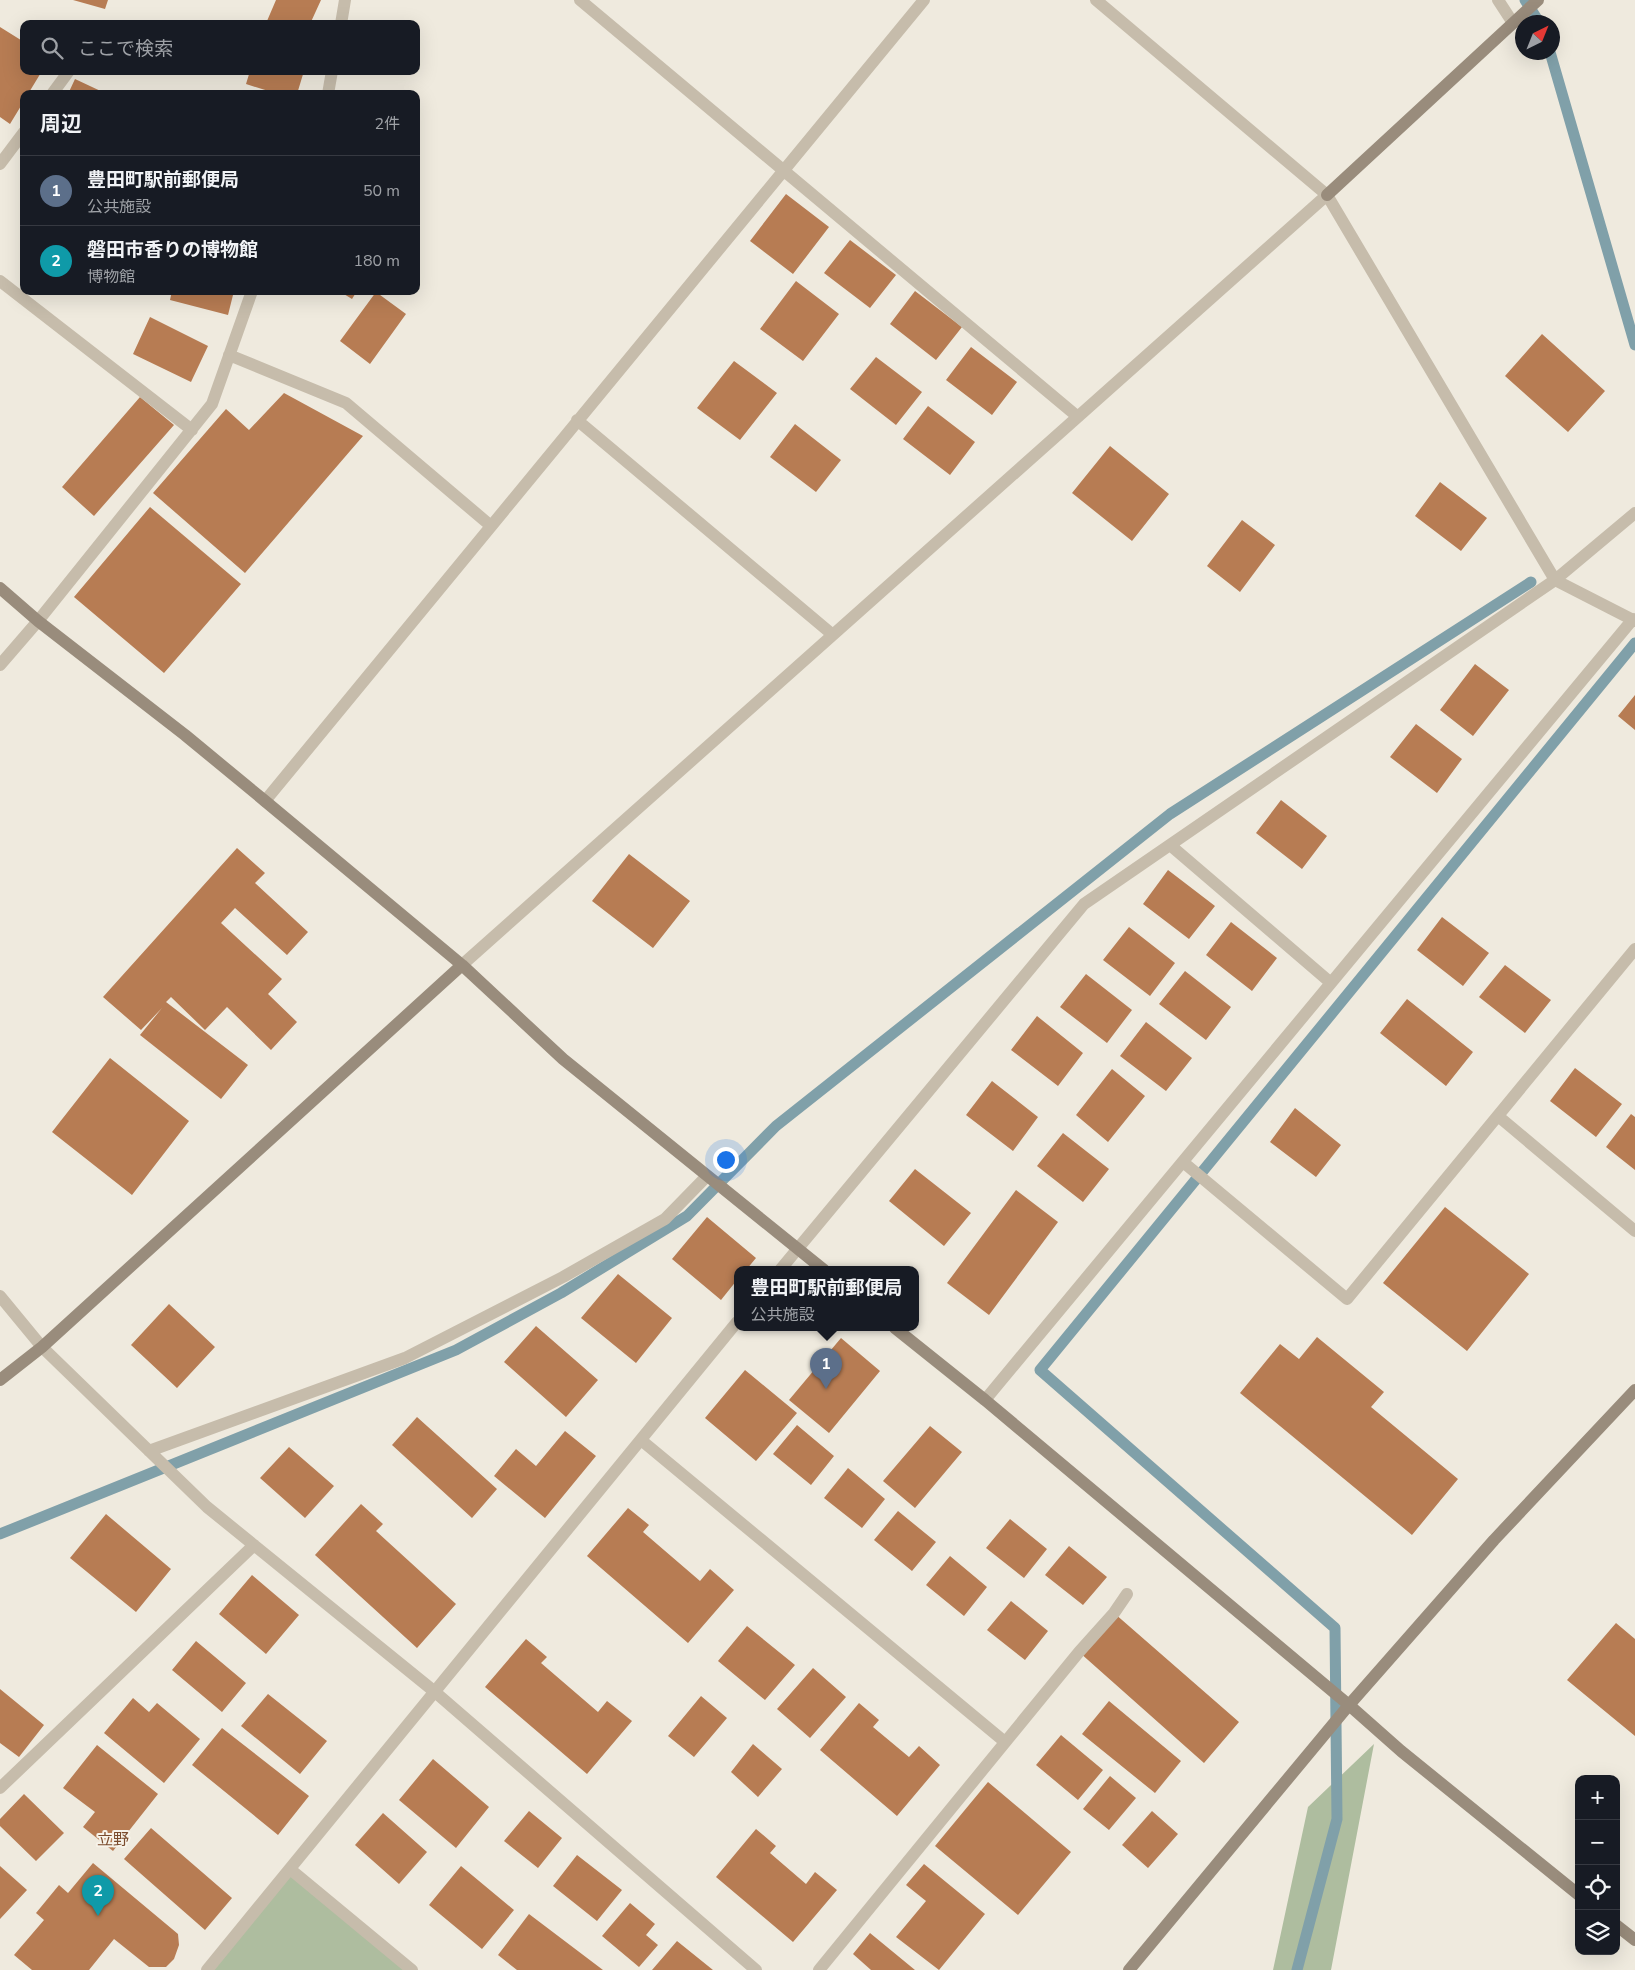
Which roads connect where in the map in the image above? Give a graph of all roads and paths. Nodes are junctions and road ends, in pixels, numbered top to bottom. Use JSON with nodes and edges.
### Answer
{"nodes":[{"id":1,"x":345,"y":0,"type":"edge"},
{"id":2,"x":580,"y":0,"type":"edge"},
{"id":3,"x":924,"y":0,"type":"edge"},
{"id":4,"x":1096,"y":0,"type":"edge"},
{"id":5,"x":1498,"y":0,"type":"edge"},
{"id":6,"x":1538,"y":0,"type":"edge"},
{"id":7,"x":342,"y":20,"type":"edge"},
{"id":8,"x":1513,"y":24,"type":"junction"},
{"id":9,"x":66,"y":75,"type":"edge"},
{"id":10,"x":331,"y":75,"type":"edge"},
{"id":11,"x":55,"y":90,"type":"edge"},
{"id":12,"x":329,"y":90,"type":"edge"},
{"id":13,"x":20,"y":137,"type":"edge"},
{"id":14,"x":0,"y":164,"type":"edge"},
{"id":15,"x":785,"y":171,"type":"junction"},
{"id":16,"x":1328,"y":196,"type":"junction"},
{"id":17,"x":0,"y":281,"type":"edge"},
{"id":18,"x":251,"y":295,"type":"edge"},
{"id":19,"x":230,"y":355,"type":"junction"},
{"id":20,"x":1078,"y":417,"type":"junction"},
{"id":21,"x":577,"y":420,"type":"junction"},
{"id":22,"x":192,"y":430,"type":"junction"},
{"id":23,"x":1635,"y":513,"type":"edge"},
{"id":24,"x":491,"y":526,"type":"junction"},
{"id":25,"x":1555,"y":580,"type":"junction"},
{"id":26,"x":0,"y":588,"type":"edge"},
{"id":27,"x":38,"y":620,"type":"junction"},
{"id":28,"x":1634,"y":620,"type":"edge"},
{"id":29,"x":833,"y":635,"type":"junction"},
{"id":30,"x":0,"y":666,"type":"edge"},
{"id":31,"x":265,"y":801,"type":"junction"},
{"id":32,"x":1170,"y":845,"type":"junction"},
{"id":33,"x":1635,"y":949,"type":"edge"},
{"id":34,"x":462,"y":965,"type":"junction"},
{"id":35,"x":1331,"y":983,"type":"junction"},
{"id":36,"x":1498,"y":1116,"type":"junction"},
{"id":37,"x":1182,"y":1162,"type":"junction"},
{"id":38,"x":707,"y":1176,"type":"junction"},
{"id":39,"x":1635,"y":1231,"type":"edge"},
{"id":40,"x":797,"y":1249,"type":"junction"},
{"id":41,"x":783,"y":1266,"type":"edge"},
{"id":42,"x":819,"y":1266,"type":"edge"},
{"id":43,"x":0,"y":1296,"type":"edge"},
{"id":44,"x":734,"y":1326,"type":"edge"},
{"id":45,"x":899,"y":1331,"type":"edge"},
{"id":46,"x":42,"y":1347,"type":"junction"},
{"id":47,"x":0,"y":1380,"type":"edge"},
{"id":48,"x":1635,"y":1390,"type":"edge"},
{"id":49,"x":985,"y":1400,"type":"junction"},
{"id":50,"x":641,"y":1440,"type":"junction"},
{"id":51,"x":149,"y":1451,"type":"junction"},
{"id":52,"x":254,"y":1545,"type":"junction"},
{"id":53,"x":1127,"y":1594,"type":"dead end"},
{"id":54,"x":435,"y":1692,"type":"junction"},
{"id":55,"x":1349,"y":1705,"type":"junction"},
{"id":56,"x":1006,"y":1742,"type":"junction"},
{"id":57,"x":0,"y":1788,"type":"edge"},
{"id":58,"x":290,"y":1869,"type":"junction"},
{"id":59,"x":1575,"y":1892,"type":"edge"},
{"id":60,"x":1620,"y":1928,"type":"edge"},
{"id":61,"x":1635,"y":1940,"type":"edge"},
{"id":62,"x":207,"y":1970,"type":"edge"},
{"id":63,"x":412,"y":1970,"type":"edge"},
{"id":64,"x":756,"y":1970,"type":"edge"},
{"id":65,"x":819,"y":1970,"type":"edge"},
{"id":66,"x":1129,"y":1970,"type":"edge"}],
"edges":[{"from":1,"to":7,"type":"street"},
{"from":2,"to":15,"type":"street"},
{"from":3,"to":15,"type":"street"},
{"from":4,"to":16,"type":"street"},
{"from":5,"to":8,"type":"street"},
{"from":6,"to":8,"type":"street"},
{"from":8,"to":16,"type":"street"},
{"from":9,"to":11,"type":"street"},
{"from":10,"to":12,"type":"street"},
{"from":13,"to":14,"type":"street"},
{"from":15,"to":20,"type":"street"},
{"from":15,"to":21,"type":"street"},
{"from":16,"to":20,"type":"street"},
{"from":16,"to":25,"type":"street"},
{"from":17,"to":22,"type":"street"},
{"from":18,"to":19,"type":"street"},
{"from":19,"to":22,"type":"street"},
{"from":19,"to":24,"type":"street"},
{"from":20,"to":29,"type":"street"},
{"from":21,"to":24,"type":"street"},
{"from":21,"to":29,"type":"street"},
{"from":22,"to":27,"type":"street"},
{"from":23,"to":25,"type":"street"},
{"from":24,"to":31,"type":"street"},
{"from":25,"to":28,"type":"street"},
{"from":25,"to":32,"type":"street"},
{"from":26,"to":27,"type":"street"},
{"from":27,"to":30,"type":"street"},
{"from":27,"to":31,"type":"street"},
{"from":28,"to":35,"type":"street"},
{"from":29,"to":34,"type":"street"},
{"from":31,"to":34,"type":"street"},
{"from":32,"to":35,"type":"street"},
{"from":32,"to":40,"type":"street"},
{"from":33,"to":36,"type":"street"},
{"from":34,"to":38,"type":"street"},
{"from":34,"to":46,"type":"street"},
{"from":35,"to":37,"type":"street"},
{"from":36,"to":37,"type":"street"},
{"from":36,"to":39,"type":"street"},
{"from":37,"to":49,"type":"street"},
{"from":38,"to":40,"type":"street"},
{"from":38,"to":51,"type":"street"},
{"from":40,"to":41,"type":"street"},
{"from":40,"to":42,"type":"street"},
{"from":43,"to":46,"type":"street"},
{"from":44,"to":50,"type":"street"},
{"from":45,"to":49,"type":"street"},
{"from":46,"to":47,"type":"street"},
{"from":46,"to":51,"type":"street"},
{"from":48,"to":55,"type":"street"},
{"from":49,"to":55,"type":"street"},
{"from":50,"to":54,"type":"street"},
{"from":50,"to":56,"type":"street"},
{"from":51,"to":52,"type":"street"},
{"from":52,"to":54,"type":"street"},
{"from":52,"to":57,"type":"street"},
{"from":53,"to":56,"type":"street"},
{"from":54,"to":58,"type":"street"},
{"from":54,"to":64,"type":"street"},
{"from":55,"to":59,"type":"street"},
{"from":55,"to":66,"type":"street"},
{"from":56,"to":65,"type":"street"},
{"from":58,"to":62,"type":"street"},
{"from":58,"to":63,"type":"street"},
{"from":60,"to":61,"type":"street"}]}
